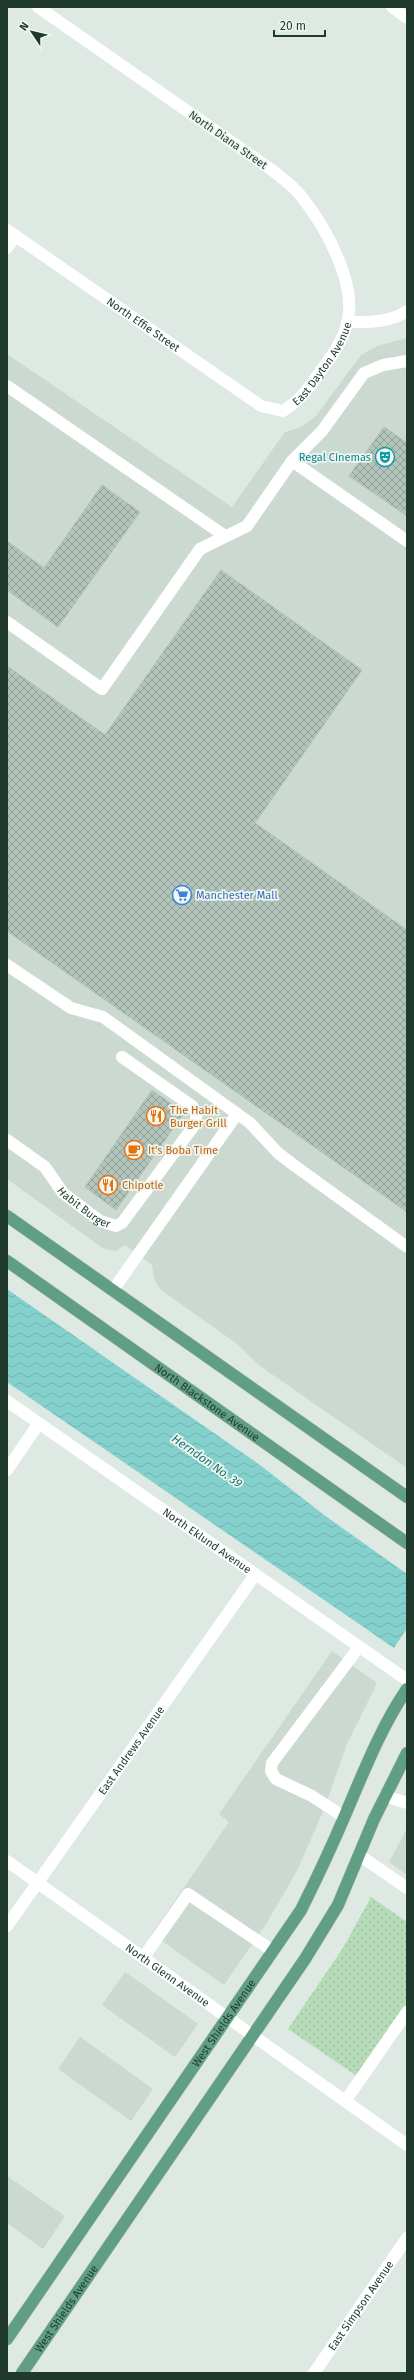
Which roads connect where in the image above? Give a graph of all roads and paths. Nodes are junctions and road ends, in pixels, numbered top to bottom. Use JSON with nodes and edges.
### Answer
{"nodes":[{"id":1,"x":38,"y":7,"type":"edge"},
{"id":2,"x":392,"y":7,"type":"edge"},
{"id":3,"x":407,"y":18,"type":"edge"},
{"id":4,"x":11,"y":233,"type":"edge"},
{"id":5,"x":7,"y":248,"type":"edge"},
{"id":6,"x":407,"y":311,"type":"edge"},
{"id":7,"x":347,"y":322,"type":"junction"},
{"id":8,"x":407,"y":361,"type":"edge"},
{"id":9,"x":7,"y":386,"type":"edge"},
{"id":10,"x":283,"y":411,"type":"joint"},
{"id":11,"x":292,"y":461,"type":"junction"},
{"id":12,"x":225,"y":536,"type":"junction"},
{"id":13,"x":407,"y":541,"type":"edge"},
{"id":14,"x":7,"y":622,"type":"edge"},
{"id":15,"x":7,"y":965,"type":"edge"},
{"id":16,"x":122,"y":1057,"type":"dead end"},
{"id":17,"x":237,"y":1114,"type":"junction"},
{"id":18,"x":7,"y":1140,"type":"edge"},
{"id":19,"x":7,"y":1216,"type":"edge"},
{"id":20,"x":407,"y":1247,"type":"edge"},
{"id":21,"x":7,"y":1261,"type":"edge"},
{"id":22,"x":113,"y":1290,"type":"junction"},
{"id":23,"x":7,"y":1401,"type":"edge"},
{"id":24,"x":39,"y":1423,"type":"junction"},
{"id":25,"x":7,"y":1470,"type":"edge"},
{"id":26,"x":407,"y":1497,"type":"edge"},
{"id":27,"x":407,"y":1543,"type":"edge"},
{"id":28,"x":255,"y":1575,"type":"junction"},
{"id":29,"x":359,"y":1647,"type":"junction"},
{"id":30,"x":407,"y":1680,"type":"edge"},
{"id":31,"x":407,"y":1689,"type":"edge"},
{"id":32,"x":407,"y":1753,"type":"edge"},
{"id":33,"x":385,"y":1796,"type":"junction"},
{"id":34,"x":407,"y":1803,"type":"edge"},
{"id":35,"x":344,"y":1817,"type":"junction"},
{"id":36,"x":359,"y":1855,"type":"junction"},
{"id":37,"x":7,"y":1862,"type":"edge"},
{"id":38,"x":37,"y":1882,"type":"junction"},
{"id":39,"x":407,"y":1888,"type":"edge"},
{"id":40,"x":7,"y":1926,"type":"edge"},
{"id":41,"x":273,"y":1951,"type":"junction"},
{"id":42,"x":143,"y":1958,"type":"junction"},
{"id":43,"x":407,"y":2012,"type":"edge"},
{"id":44,"x":227,"y":2018,"type":"junction"},
{"id":45,"x":252,"y":2036,"type":"junction"},
{"id":46,"x":346,"y":2100,"type":"junction"},
{"id":47,"x":407,"y":2145,"type":"edge"},
{"id":48,"x":407,"y":2238,"type":"edge"},
{"id":49,"x":7,"y":2339,"type":"edge"},
{"id":50,"x":22,"y":2373,"type":"edge"},
{"id":51,"x":314,"y":2373,"type":"edge"}],
"edges":[{"from":1,"to":7,"type":"street","name":"North Diana Street"},
{"from":2,"to":3,"type":"street"},
{"from":4,"to":5,"type":"street"},
{"from":4,"to":10,"type":"street","name":"North Effie Street"},
{"from":6,"to":7,"type":"street","name":"East Dayton Avenue"},
{"from":7,"to":10,"type":"street","name":"East Dayton Avenue"},
{"from":8,"to":11,"type":"street"},
{"from":9,"to":12,"type":"street"},
{"from":11,"to":12,"type":"street"},
{"from":11,"to":13,"type":"street"},
{"from":12,"to":14,"type":"street"},
{"from":15,"to":17,"type":"street"},
{"from":16,"to":18,"type":"street","name":"Habit Burger"},
{"from":17,"to":20,"type":"street"},
{"from":17,"to":22,"type":"street"},
{"from":19,"to":22,"type":"main road"},
{"from":21,"to":27,"type":"main road","name":"North Blackstone Avenue"},
{"from":22,"to":26,"type":"main road"},
{"from":23,"to":24,"type":"street","name":"North Eklund Avenue"},
{"from":24,"to":25,"type":"street"},
{"from":24,"to":28,"type":"street","name":"North Eklund Avenue"},
{"from":28,"to":29,"type":"street","name":"North Eklund Avenue"},
{"from":28,"to":38,"type":"street","name":"East Andrews Avenue"},
{"from":29,"to":30,"type":"street","name":"North Eklund Avenue"},
{"from":29,"to":35,"type":"street"},
{"from":31,"to":35,"type":"main road","name":"West Shields Avenue"},
{"from":32,"to":33,"type":"main road","name":"West Shields Avenue"},
{"from":33,"to":34,"type":"street"},
{"from":33,"to":36,"type":"main road","name":"West Shields Avenue"},
{"from":35,"to":41,"type":"main road","name":"West Shields Avenue"},
{"from":36,"to":39,"type":"street"},
{"from":36,"to":45,"type":"main road","name":"West Shields Avenue"},
{"from":37,"to":38,"type":"street","name":"North Glenn Avenue"},
{"from":38,"to":40,"type":"street","name":"East Andrews Avenue"},
{"from":38,"to":42,"type":"street","name":"North Glenn Avenue"},
{"from":41,"to":42,"type":"street"},
{"from":41,"to":44,"type":"main road","name":"West Shields Avenue"},
{"from":42,"to":44,"type":"street","name":"North Glenn Avenue"},
{"from":43,"to":46,"type":"street"},
{"from":44,"to":45,"type":"street","name":"North Glenn Avenue"},
{"from":44,"to":49,"type":"main road","name":"West Shields Avenue"},
{"from":45,"to":46,"type":"street","name":"North Glenn Avenue"},
{"from":45,"to":50,"type":"main road","name":"West Shields Avenue"},
{"from":46,"to":47,"type":"street","name":"North Glenn Avenue"},
{"from":48,"to":51,"type":"street","name":"East Simpson Avenue"}]}
